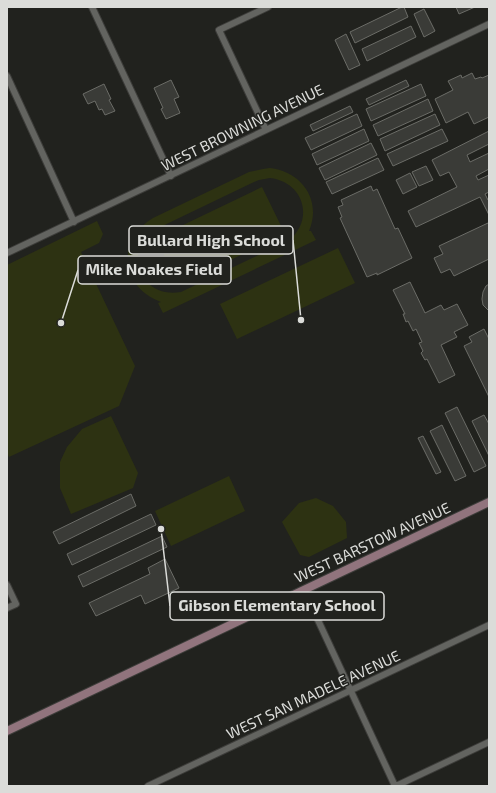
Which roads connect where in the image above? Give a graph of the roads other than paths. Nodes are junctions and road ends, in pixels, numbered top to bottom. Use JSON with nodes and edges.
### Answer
{"nodes":[{"id":1,"x":92,"y":7,"type":"edge"},
{"id":2,"x":268,"y":7,"type":"edge"},
{"id":3,"x":489,"y":24,"type":"edge"},
{"id":4,"x":7,"y":76,"type":"edge"},
{"id":5,"x":266,"y":130,"type":"junction"},
{"id":6,"x":171,"y":176,"type":"junction"},
{"id":7,"x":74,"y":222,"type":"junction"},
{"id":8,"x":7,"y":253,"type":"edge"},
{"id":9,"x":489,"y":502,"type":"edge"},
{"id":10,"x":7,"y":585,"type":"edge"},
{"id":11,"x":304,"y":590,"type":"junction"},
{"id":12,"x":7,"y":608,"type":"edge"},
{"id":13,"x":489,"y":625,"type":"edge"},
{"id":14,"x":351,"y":690,"type":"junction"},
{"id":15,"x":7,"y":731,"type":"edge"},
{"id":16,"x":489,"y":742,"type":"edge"},
{"id":17,"x":148,"y":786,"type":"edge"},
{"id":18,"x":396,"y":786,"type":"edge"}],
"edges":[{"from":1,"to":6,"type":"street"},
{"from":2,"to":5,"type":"street"},
{"from":3,"to":5,"type":"street","name":"WEST BROWNING AVENUE"},
{"from":4,"to":7,"type":"street"},
{"from":5,"to":6,"type":"street","name":"WEST BROWNING AVENUE"},
{"from":6,"to":7,"type":"street","name":"WEST BROWNING AVENUE"},
{"from":7,"to":8,"type":"street","name":"WEST BROWNING AVENUE"},
{"from":9,"to":11,"type":"street","name":"WEST BARSTOW AVENUE"},
{"from":10,"to":12,"type":"street"},
{"from":11,"to":14,"type":"street"},
{"from":11,"to":15,"type":"street","name":"WEST BARSTOW AVENUE"},
{"from":13,"to":14,"type":"street","name":"WEST SAN MADELE AVENUE"},
{"from":14,"to":17,"type":"street","name":"WEST SAN MADELE AVENUE"},
{"from":14,"to":18,"type":"street"},
{"from":16,"to":18,"type":"street"}]}
